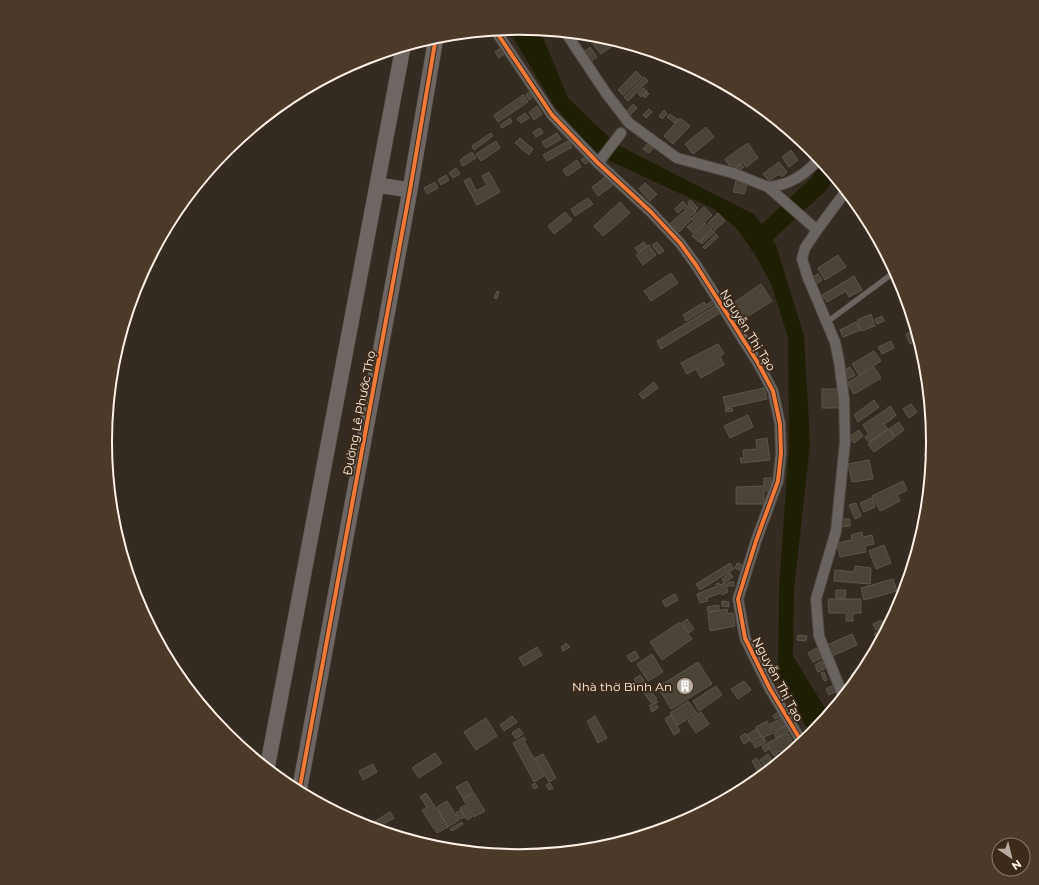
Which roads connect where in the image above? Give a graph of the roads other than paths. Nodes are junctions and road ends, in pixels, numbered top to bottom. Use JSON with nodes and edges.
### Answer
{"nodes":[{"id":1,"x":499,"y":36,"type":"edge"},
{"id":2,"x":570,"y":38,"type":"edge"},
{"id":3,"x":435,"y":44,"type":"edge"},
{"id":4,"x":401,"y":53,"type":"edge"},
{"id":5,"x":629,"y":123,"type":"junction"},
{"id":6,"x":621,"y":133,"type":"joint"},
{"id":7,"x":599,"y":162,"type":"junction"},
{"id":8,"x":815,"y":162,"type":"edge"},
{"id":9,"x":377,"y":185,"type":"junction"},
{"id":10,"x":410,"y":190,"type":"junction"},
{"id":11,"x":772,"y":190,"type":"junction"},
{"id":12,"x":843,"y":194,"type":"edge"},
{"id":13,"x":814,"y":226,"type":"junction"},
{"id":14,"x":891,"y":275,"type":"edge"},
{"id":15,"x":827,"y":322,"type":"junction"},
{"id":16,"x":842,"y":692,"type":"edge"},
{"id":17,"x":800,"y":738,"type":"edge"},
{"id":18,"x":268,"y":763,"type":"edge"},
{"id":19,"x":300,"y":785,"type":"edge"}],
"edges":[{"from":1,"to":7,"type":"street","name":"Nguyễn Thị Tạo"},
{"from":2,"to":5,"type":"street"},
{"from":3,"to":10,"type":"street","name":"Đường Lê Phước Thọ"},
{"from":4,"to":9,"type":"street","name":"Đường Lê Phước Thọ"},
{"from":5,"to":6,"type":"lane"},
{"from":5,"to":11,"type":"street"},
{"from":6,"to":7,"type":"street"},
{"from":7,"to":17,"type":"street","name":"Nguyễn Thị Tạo"},
{"from":8,"to":11,"type":"street"},
{"from":9,"to":10,"type":"street"},
{"from":9,"to":18,"type":"street","name":"Đường Lê Phước Thọ"},
{"from":10,"to":19,"type":"street","name":"Đường Lê Phước Thọ"},
{"from":11,"to":13,"type":"street"},
{"from":12,"to":13,"type":"street"},
{"from":13,"to":15,"type":"street"},
{"from":14,"to":15,"type":"lane"},
{"from":15,"to":16,"type":"street"}]}
